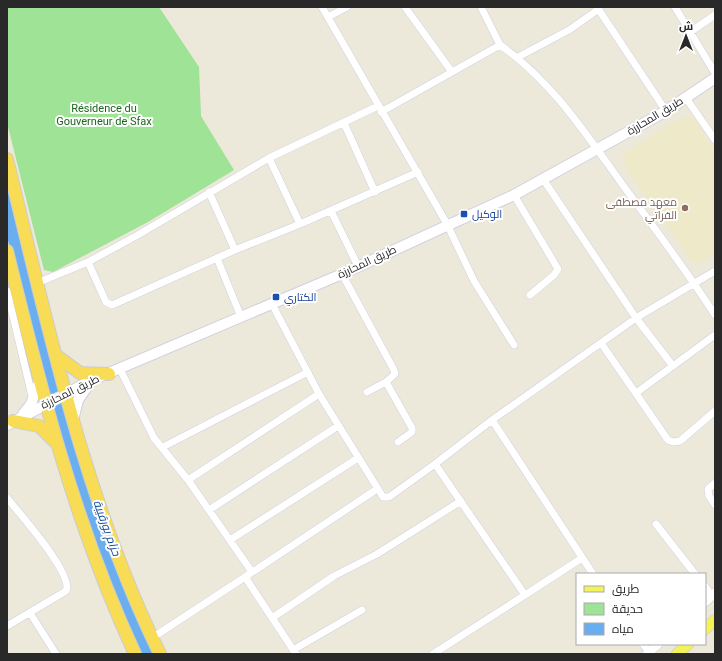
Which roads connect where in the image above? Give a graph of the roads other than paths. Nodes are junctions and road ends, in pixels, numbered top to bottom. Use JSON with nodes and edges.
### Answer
{"nodes":[{"id":1,"x":322,"y":7,"type":"edge"},
{"id":2,"x":347,"y":7,"type":"edge"},
{"id":3,"x":405,"y":7,"type":"edge"},
{"id":4,"x":481,"y":7,"type":"edge"},
{"id":5,"x":675,"y":7,"type":"edge"},
{"id":6,"x":598,"y":8,"type":"edge"},
{"id":7,"x":715,"y":14,"type":"edge"},
{"id":8,"x":328,"y":16,"type":"junction"},
{"id":9,"x":690,"y":32,"type":"junction"},
{"id":10,"x":500,"y":45,"type":"junction"},
{"id":11,"x":518,"y":57,"type":"junction"},
{"id":12,"x":452,"y":72,"type":"junction"},
{"id":13,"x":715,"y":73,"type":"edge"},
{"id":14,"x":715,"y":78,"type":"edge"},
{"id":15,"x":686,"y":98,"type":"junction"},
{"id":16,"x":380,"y":109,"type":"junction"},
{"id":17,"x":666,"y":111,"type":"junction"},
{"id":18,"x":344,"y":123,"type":"junction"},
{"id":19,"x":715,"y":140,"type":"edge"},
{"id":20,"x":598,"y":150,"type":"junction"},
{"id":21,"x":269,"y":158,"type":"junction"},
{"id":22,"x":7,"y":159,"type":"edge"},
{"id":23,"x":418,"y":172,"type":"junction"},
{"id":24,"x":543,"y":179,"type":"junction"},
{"id":25,"x":209,"y":192,"type":"junction"},
{"id":26,"x":375,"y":192,"type":"junction"},
{"id":27,"x":514,"y":195,"type":"junction"},
{"id":28,"x":331,"y":211,"type":"junction"},
{"id":29,"x":300,"y":224,"type":"junction"},
{"id":30,"x":447,"y":224,"type":"junction"},
{"id":31,"x":235,"y":250,"type":"junction"},
{"id":32,"x":7,"y":251,"type":"edge"},
{"id":33,"x":217,"y":258,"type":"junction"},
{"id":34,"x":88,"y":262,"type":"junction"},
{"id":35,"x":358,"y":266,"type":"junction"},
{"id":36,"x":715,"y":271,"type":"edge"},
{"id":37,"x":342,"y":274,"type":"junction"},
{"id":38,"x":37,"y":283,"type":"junction"},
{"id":39,"x":695,"y":284,"type":"junction"},
{"id":40,"x":7,"y":291,"type":"edge"},
{"id":41,"x":530,"y":295,"type":"dead end"},
{"id":42,"x":272,"y":304,"type":"junction"},
{"id":43,"x":9,"y":306,"type":"edge"},
{"id":44,"x":715,"y":315,"type":"edge"},
{"id":45,"x":241,"y":317,"type":"junction"},
{"id":46,"x":636,"y":318,"type":"junction"},
{"id":47,"x":715,"y":335,"type":"edge"},
{"id":48,"x":601,"y":343,"type":"junction"},
{"id":49,"x":514,"y":345,"type":"dead end"},
{"id":50,"x":57,"y":356,"type":"junction"},
{"id":51,"x":673,"y":366,"type":"junction"},
{"id":52,"x":115,"y":372,"type":"junction"},
{"id":53,"x":308,"y":372,"type":"junction"},
{"id":54,"x":90,"y":381,"type":"junction"},
{"id":55,"x":39,"y":382,"type":"junction"},
{"id":56,"x":386,"y":382,"type":"junction"},
{"id":57,"x":367,"y":392,"type":"dead end"},
{"id":58,"x":319,"y":394,"type":"junction"},
{"id":59,"x":636,"y":394,"type":"junction"},
{"id":60,"x":65,"y":395,"type":"junction"},
{"id":61,"x":33,"y":400,"type":"junction"},
{"id":62,"x":47,"y":403,"type":"junction"},
{"id":63,"x":715,"y":410,"type":"edge"},
{"id":64,"x":73,"y":420,"type":"junction"},
{"id":65,"x":492,"y":420,"type":"junction"},
{"id":66,"x":13,"y":421,"type":"edge"},
{"id":67,"x":338,"y":426,"type":"junction"},
{"id":68,"x":398,"y":442,"type":"dead end"},
{"id":69,"x":57,"y":446,"type":"junction"},
{"id":70,"x":163,"y":448,"type":"junction"},
{"id":71,"x":358,"y":458,"type":"junction"},
{"id":72,"x":435,"y":464,"type":"junction"},
{"id":73,"x":188,"y":480,"type":"junction"},
{"id":74,"x":715,"y":483,"type":"edge"},
{"id":75,"x":377,"y":489,"type":"junction"},
{"id":76,"x":7,"y":498,"type":"edge"},
{"id":77,"x":461,"y":500,"type":"junction"},
{"id":78,"x":715,"y":505,"type":"edge"},
{"id":79,"x":209,"y":510,"type":"junction"},
{"id":80,"x":656,"y":524,"type":"dead end"},
{"id":81,"x":230,"y":540,"type":"junction"},
{"id":82,"x":582,"y":558,"type":"junction"},
{"id":83,"x":252,"y":572,"type":"junction"},
{"id":84,"x":592,"y":573,"type":"edge"},
{"id":85,"x":694,"y":573,"type":"edge"},
{"id":86,"x":245,"y":577,"type":"junction"},
{"id":87,"x":706,"y":587,"type":"edge"},
{"id":88,"x":714,"y":594,"type":"edge"},
{"id":89,"x":525,"y":595,"type":"junction"},
{"id":90,"x":706,"y":601,"type":"edge"},
{"id":91,"x":362,"y":610,"type":"dead end"},
{"id":92,"x":30,"y":613,"type":"junction"},
{"id":93,"x":272,"y":618,"type":"junction"},
{"id":94,"x":715,"y":620,"type":"edge"},
{"id":95,"x":7,"y":626,"type":"edge"},
{"id":96,"x":706,"y":628,"type":"edge"},
{"id":97,"x":152,"y":638,"type":"junction"},
{"id":98,"x":657,"y":645,"type":"edge"},
{"id":99,"x":688,"y":645,"type":"edge"},
{"id":100,"x":294,"y":652,"type":"edge"},
{"id":101,"x":133,"y":653,"type":"edge"},
{"id":102,"x":648,"y":653,"type":"edge"},
{"id":103,"x":56,"y":654,"type":"edge"},
{"id":104,"x":160,"y":654,"type":"edge"},
{"id":105,"x":433,"y":654,"type":"edge"},
{"id":106,"x":677,"y":654,"type":"edge"}],
"edges":[{"from":1,"to":8,"type":"street"},
{"from":2,"to":8,"type":"street"},
{"from":3,"to":12,"type":"street"},
{"from":4,"to":10,"type":"street"},
{"from":5,"to":9,"type":"street"},
{"from":6,"to":11,"type":"street"},
{"from":6,"to":17,"type":"street"},
{"from":7,"to":9,"type":"street"},
{"from":8,"to":16,"type":"street"},
{"from":9,"to":13,"type":"street"},
{"from":10,"to":11,"type":"street"},
{"from":10,"to":12,"type":"street"},
{"from":11,"to":20,"type":"street"},
{"from":12,"to":16,"type":"street"},
{"from":14,"to":15,"type":"main road","name":"طريق المحارزة"},
{"from":15,"to":17,"type":"main road","name":"طريق المحارزة"},
{"from":15,"to":19,"type":"street"},
{"from":16,"to":18,"type":"street"},
{"from":16,"to":23,"type":"street"},
{"from":17,"to":20,"type":"main road","name":"طريق المحارزة"},
{"from":18,"to":21,"type":"street"},
{"from":18,"to":26,"type":"street"},
{"from":20,"to":24,"type":"main road","name":"طريق المحارزة"},
{"from":20,"to":39,"type":"street"},
{"from":21,"to":25,"type":"street"},
{"from":21,"to":29,"type":"street"},
{"from":22,"to":38,"type":"highway"},
{"from":23,"to":26,"type":"street"},
{"from":23,"to":30,"type":"street"},
{"from":24,"to":27,"type":"main road","name":"طريق المحارزة"},
{"from":24,"to":46,"type":"street"},
{"from":25,"to":31,"type":"street"},
{"from":25,"to":34,"type":"street"},
{"from":26,"to":28,"type":"street"},
{"from":27,"to":30,"type":"main road","name":"طريق المحارزة"},
{"from":27,"to":41,"type":"street"},
{"from":28,"to":29,"type":"street"},
{"from":28,"to":35,"type":"street"},
{"from":29,"to":31,"type":"street"},
{"from":30,"to":35,"type":"main road","name":"طريق المحارزة"},
{"from":30,"to":49,"type":"street"},
{"from":31,"to":33,"type":"street"},
{"from":32,"to":55,"type":"highway"},
{"from":33,"to":34,"type":"street"},
{"from":33,"to":45,"type":"street"},
{"from":34,"to":38,"type":"street"},
{"from":35,"to":37,"type":"main road","name":"طريق المحارزة"},
{"from":36,"to":39,"type":"street"},
{"from":37,"to":42,"type":"main road","name":"طريق المحارزة"},
{"from":37,"to":56,"type":"street"},
{"from":38,"to":50,"type":"highway"},
{"from":39,"to":44,"type":"street"},
{"from":39,"to":46,"type":"street"},
{"from":40,"to":43,"type":"street"},
{"from":42,"to":45,"type":"main road","name":"طريق المحارزة"},
{"from":42,"to":53,"type":"street"},
{"from":43,"to":61,"type":"street"},
{"from":45,"to":52,"type":"main road","name":"طريق المحارزة"},
{"from":46,"to":48,"type":"street"},
{"from":46,"to":51,"type":"street"},
{"from":47,"to":51,"type":"street"},
{"from":48,"to":59,"type":"street"},
{"from":48,"to":65,"type":"street"},
{"from":50,"to":52,"type":"highway"},
{"from":50,"to":60,"type":"highway"},
{"from":51,"to":59,"type":"street"},
{"from":52,"to":54,"type":"main road","name":"طريق المحارزة"},
{"from":52,"to":70,"type":"street"},
{"from":53,"to":58,"type":"street"},
{"from":53,"to":70,"type":"street"},
{"from":54,"to":60,"type":"main road","name":"طريق المحارزة"},
{"from":54,"to":64,"type":"main road"},
{"from":55,"to":61,"type":"main road"},
{"from":55,"to":62,"type":"highway"},
{"from":56,"to":57,"type":"street"},
{"from":56,"to":68,"type":"street"},
{"from":58,"to":67,"type":"street"},
{"from":58,"to":73,"type":"street"},
{"from":59,"to":63,"type":"street"},
{"from":60,"to":62,"type":"main road","name":"طريق المحارزة"},
{"from":60,"to":64,"type":"highway"},
{"from":61,"to":66,"type":"main road"},
{"from":62,"to":66,"type":"main road","name":"طريق المحارزة"},
{"from":62,"to":69,"type":"highway"},
{"from":64,"to":97,"type":"highway"},
{"from":65,"to":72,"type":"street"},
{"from":65,"to":82,"type":"street"},
{"from":66,"to":69,"type":"highway"},
{"from":67,"to":71,"type":"street"},
{"from":67,"to":79,"type":"street"},
{"from":69,"to":101,"type":"highway"},
{"from":70,"to":73,"type":"street"},
{"from":71,"to":75,"type":"street"},
{"from":71,"to":81,"type":"street"},
{"from":72,"to":75,"type":"street"},
{"from":72,"to":77,"type":"street"},
{"from":73,"to":79,"type":"street"},
{"from":74,"to":78,"type":"street"},
{"from":75,"to":83,"type":"street"},
{"from":76,"to":92,"type":"street"},
{"from":77,"to":89,"type":"street"},
{"from":77,"to":93,"type":"street"},
{"from":79,"to":81,"type":"street"},
{"from":80,"to":85,"type":"street"},
{"from":81,"to":83,"type":"street"},
{"from":82,"to":84,"type":"street"},
{"from":82,"to":89,"type":"street"},
{"from":83,"to":86,"type":"street"},
{"from":86,"to":93,"type":"street"},
{"from":86,"to":97,"type":"street"},
{"from":87,"to":88,"type":"street"},
{"from":88,"to":90,"type":"street"},
{"from":89,"to":105,"type":"street"},
{"from":91,"to":100,"type":"street"},
{"from":92,"to":95,"type":"street"},
{"from":92,"to":103,"type":"street"},
{"from":93,"to":100,"type":"street"},
{"from":94,"to":96,"type":"main road"},
{"from":97,"to":104,"type":"highway"},
{"from":98,"to":102,"type":"street"},
{"from":99,"to":106,"type":"main road"}]}
